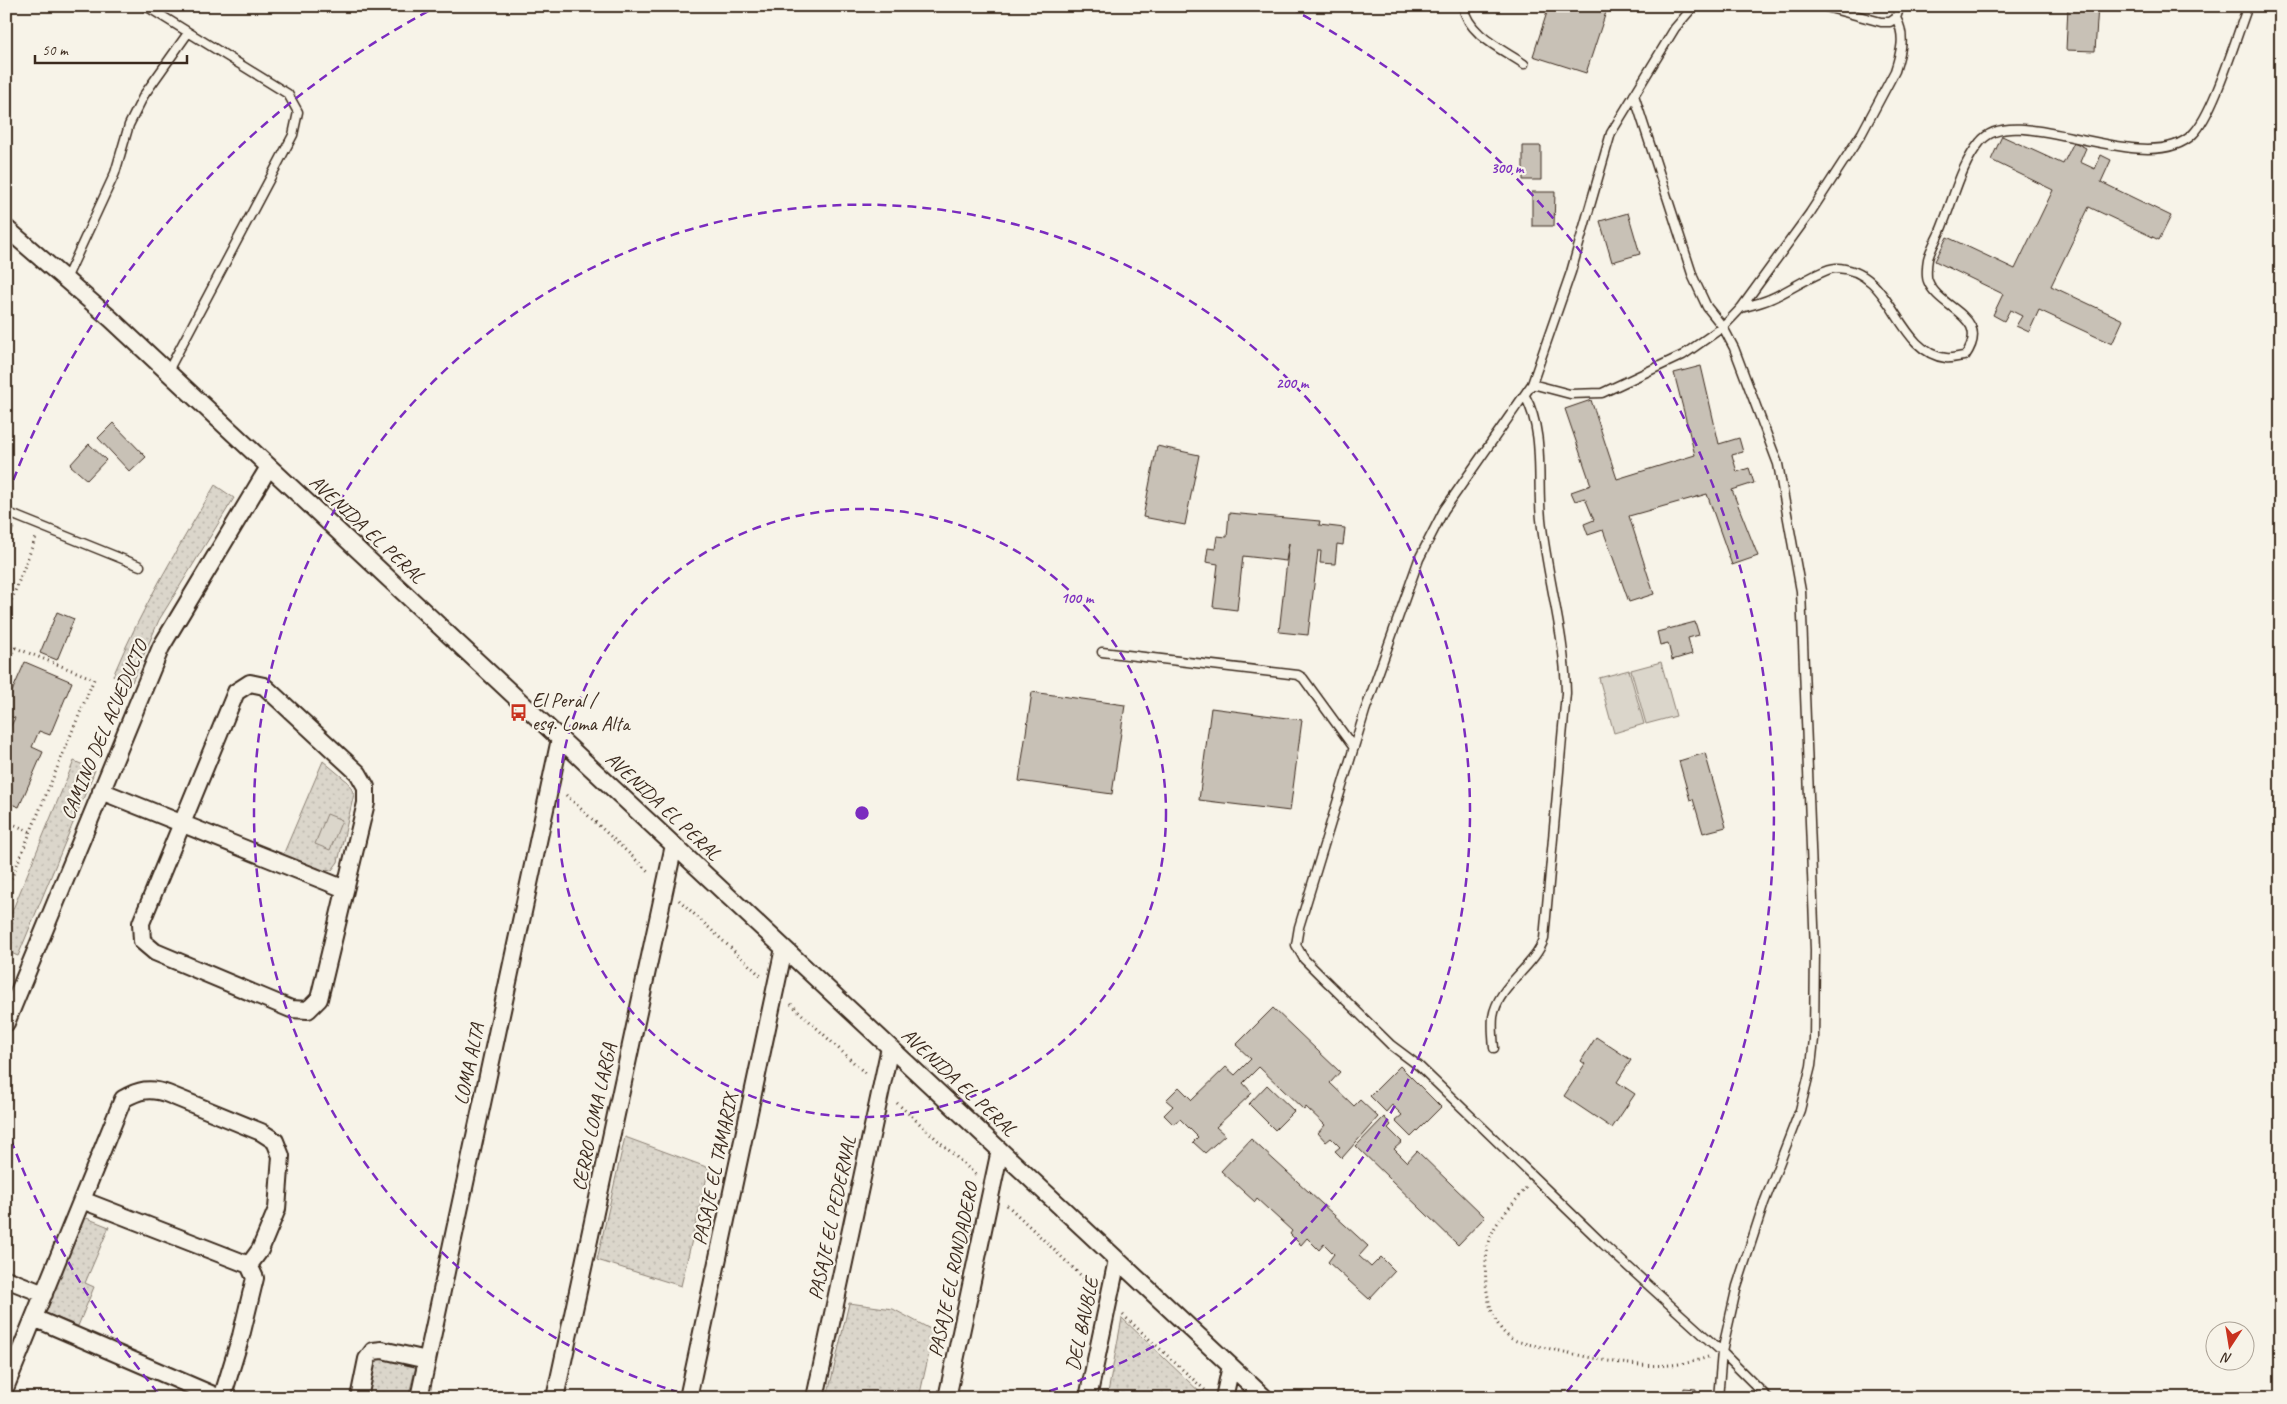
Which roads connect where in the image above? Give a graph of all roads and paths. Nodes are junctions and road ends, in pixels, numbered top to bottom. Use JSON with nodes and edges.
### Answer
{"nodes":[{"id":1,"x":146,"y":6,"type":"edge"},
{"id":2,"x":1463,"y":6,"type":"edge"},
{"id":3,"x":1694,"y":6,"type":"edge"},
{"id":4,"x":1822,"y":6,"type":"edge"},
{"id":5,"x":1900,"y":6,"type":"edge"},
{"id":6,"x":2248,"y":6,"type":"edge"},
{"id":7,"x":1896,"y":18,"type":"junction"},
{"id":8,"x":188,"y":33,"type":"junction"},
{"id":9,"x":1524,"y":64,"type":"dead end"},
{"id":10,"x":1634,"y":95,"type":"junction"},
{"id":11,"x":6,"y":228,"type":"edge"},
{"id":12,"x":66,"y":279,"type":"junction"},
{"id":13,"x":1741,"y":308,"type":"junction"},
{"id":14,"x":1722,"y":327,"type":"junction"},
{"id":15,"x":167,"y":372,"type":"junction"},
{"id":16,"x":1532,"y":384,"type":"junction"},
{"id":17,"x":1526,"y":396,"type":"junction"},
{"id":18,"x":269,"y":467,"type":"junction"},
{"id":19,"x":6,"y":512,"type":"edge"},
{"id":20,"x":40,"y":526,"type":"junction"},
{"id":21,"x":140,"y":566,"type":"dead end"},
{"id":22,"x":6,"y":614,"type":"edge"},
{"id":23,"x":6,"y":644,"type":"edge"},
{"id":24,"x":14,"y":648,"type":"junction"},
{"id":25,"x":1102,"y":652,"type":"dead end"},
{"id":26,"x":6,"y":666,"type":"edge"},
{"id":27,"x":560,"y":739,"type":"junction"},
{"id":28,"x":1354,"y":748,"type":"junction"},
{"id":29,"x":102,"y":791,"type":"junction"},
{"id":30,"x":6,"y":821,"type":"edge"},
{"id":31,"x":183,"y":824,"type":"junction"},
{"id":32,"x":31,"y":832,"type":"junction"},
{"id":33,"x":674,"y":845,"type":"junction"},
{"id":34,"x":345,"y":889,"type":"junction"},
{"id":35,"x":6,"y":892,"type":"edge"},
{"id":36,"x":784,"y":948,"type":"junction"},
{"id":37,"x":6,"y":1023,"type":"edge"},
{"id":38,"x":890,"y":1047,"type":"junction"},
{"id":39,"x":1494,"y":1048,"type":"dead end"},
{"id":40,"x":1000,"y":1150,"type":"junction"},
{"id":41,"x":1534,"y":1177,"type":"junction"},
{"id":42,"x":82,"y":1200,"type":"junction"},
{"id":43,"x":1118,"y":1260,"type":"junction"},
{"id":44,"x":249,"y":1264,"type":"junction"},
{"id":45,"x":6,"y":1279,"type":"edge"},
{"id":46,"x":44,"y":1294,"type":"junction"},
{"id":47,"x":34,"y":1318,"type":"junction"},
{"id":48,"x":1722,"y":1352,"type":"junction"},
{"id":49,"x":427,"y":1360,"type":"junction"},
{"id":50,"x":1231,"y":1366,"type":"junction"},
{"id":51,"x":6,"y":1386,"type":"edge"},
{"id":52,"x":221,"y":1398,"type":"edge"},
{"id":53,"x":359,"y":1398,"type":"edge"},
{"id":54,"x":419,"y":1398,"type":"edge"},
{"id":55,"x":555,"y":1398,"type":"edge"},
{"id":56,"x":688,"y":1398,"type":"edge"},
{"id":57,"x":815,"y":1398,"type":"edge"},
{"id":58,"x":947,"y":1398,"type":"edge"},
{"id":59,"x":1088,"y":1398,"type":"edge"},
{"id":60,"x":1224,"y":1398,"type":"edge"},
{"id":61,"x":1265,"y":1398,"type":"edge"},
{"id":62,"x":1718,"y":1398,"type":"edge"},
{"id":63,"x":1768,"y":1398,"type":"edge"}],
"edges":[{"from":1,"to":8,"type":"lane"},
{"from":2,"to":9,"type":"lane"},
{"from":3,"to":10,"type":"lane"},
{"from":4,"to":7,"type":"lane"},
{"from":5,"to":7,"type":"lane"},
{"from":6,"to":13,"type":"lane"},
{"from":7,"to":13,"type":"lane"},
{"from":8,"to":12,"type":"lane"},
{"from":8,"to":15,"type":"lane"},
{"from":10,"to":14,"type":"lane"},
{"from":10,"to":16,"type":"lane"},
{"from":11,"to":12,"type":"street","name":"AVENIDA EL PERAL"},
{"from":12,"to":15,"type":"street","name":"AVENIDA EL PERAL"},
{"from":13,"to":14,"type":"lane"},
{"from":14,"to":16,"type":"lane"},
{"from":14,"to":48,"type":"lane"},
{"from":15,"to":18,"type":"street","name":"AVENIDA EL PERAL"},
{"from":16,"to":17,"type":"lane"},
{"from":17,"to":28,"type":"lane"},
{"from":17,"to":39,"type":"lane"},
{"from":18,"to":27,"type":"street","name":"AVENIDA EL PERAL"},
{"from":18,"to":29,"type":"street","name":"CAMINO DEL ACUEDUCTO"},
{"from":19,"to":20,"type":"lane"},
{"from":20,"to":21,"type":"lane"},
{"from":20,"to":22,"type":"path"},
{"from":23,"to":24,"type":"path"},
{"from":24,"to":26,"type":"path"},
{"from":24,"to":32,"type":"path"},
{"from":25,"to":28,"type":"lane"},
{"from":27,"to":33,"type":"street","name":"AVENIDA EL PERAL"},
{"from":27,"to":49,"type":"street","name":"LOMA ALTA"},
{"from":28,"to":41,"type":"lane"},
{"from":29,"to":31,"type":"street"},
{"from":29,"to":37,"type":"street","name":"CAMINO DEL ACUEDUCTO"},
{"from":30,"to":32,"type":"path"},
{"from":31,"to":34,"type":"street"},
{"from":31,"to":34,"type":"street"},
{"from":31,"to":34,"type":"street"},
{"from":32,"to":35,"type":"path"},
{"from":33,"to":36,"type":"street","name":"AVENIDA EL PERAL"},
{"from":33,"to":55,"type":"street","name":"CERRO LOMA LARGA"},
{"from":36,"to":38,"type":"street","name":"AVENIDA EL PERAL"},
{"from":36,"to":56,"type":"street","name":"PASAJE EL TAMARIX"},
{"from":38,"to":40,"type":"street","name":"AVENIDA EL PERAL"},
{"from":38,"to":57,"type":"street","name":"PASAJE EL PEDERNAL"},
{"from":40,"to":43,"type":"street","name":"AVENIDA EL PERAL"},
{"from":40,"to":58,"type":"street","name":"PASAJE EL RONDADERO"},
{"from":41,"to":48,"type":"lane"},
{"from":41,"to":48,"type":"path"},
{"from":42,"to":44,"type":"street"},
{"from":42,"to":44,"type":"street"},
{"from":42,"to":46,"type":"street"},
{"from":43,"to":50,"type":"street","name":"AVENIDA EL PERAL"},
{"from":43,"to":59,"type":"street","name":"DEL BAUBLE"},
{"from":44,"to":52,"type":"street"},
{"from":45,"to":46,"type":"street"},
{"from":46,"to":47,"type":"street"},
{"from":47,"to":51,"type":"street"},
{"from":47,"to":52,"type":"street"},
{"from":48,"to":62,"type":"lane"},
{"from":48,"to":63,"type":"lane"},
{"from":49,"to":53,"type":"street"},
{"from":49,"to":54,"type":"street","name":"LOMA ALTA"},
{"from":50,"to":60,"type":"street"},
{"from":50,"to":61,"type":"street","name":"AVENIDA EL PERAL"}]}
